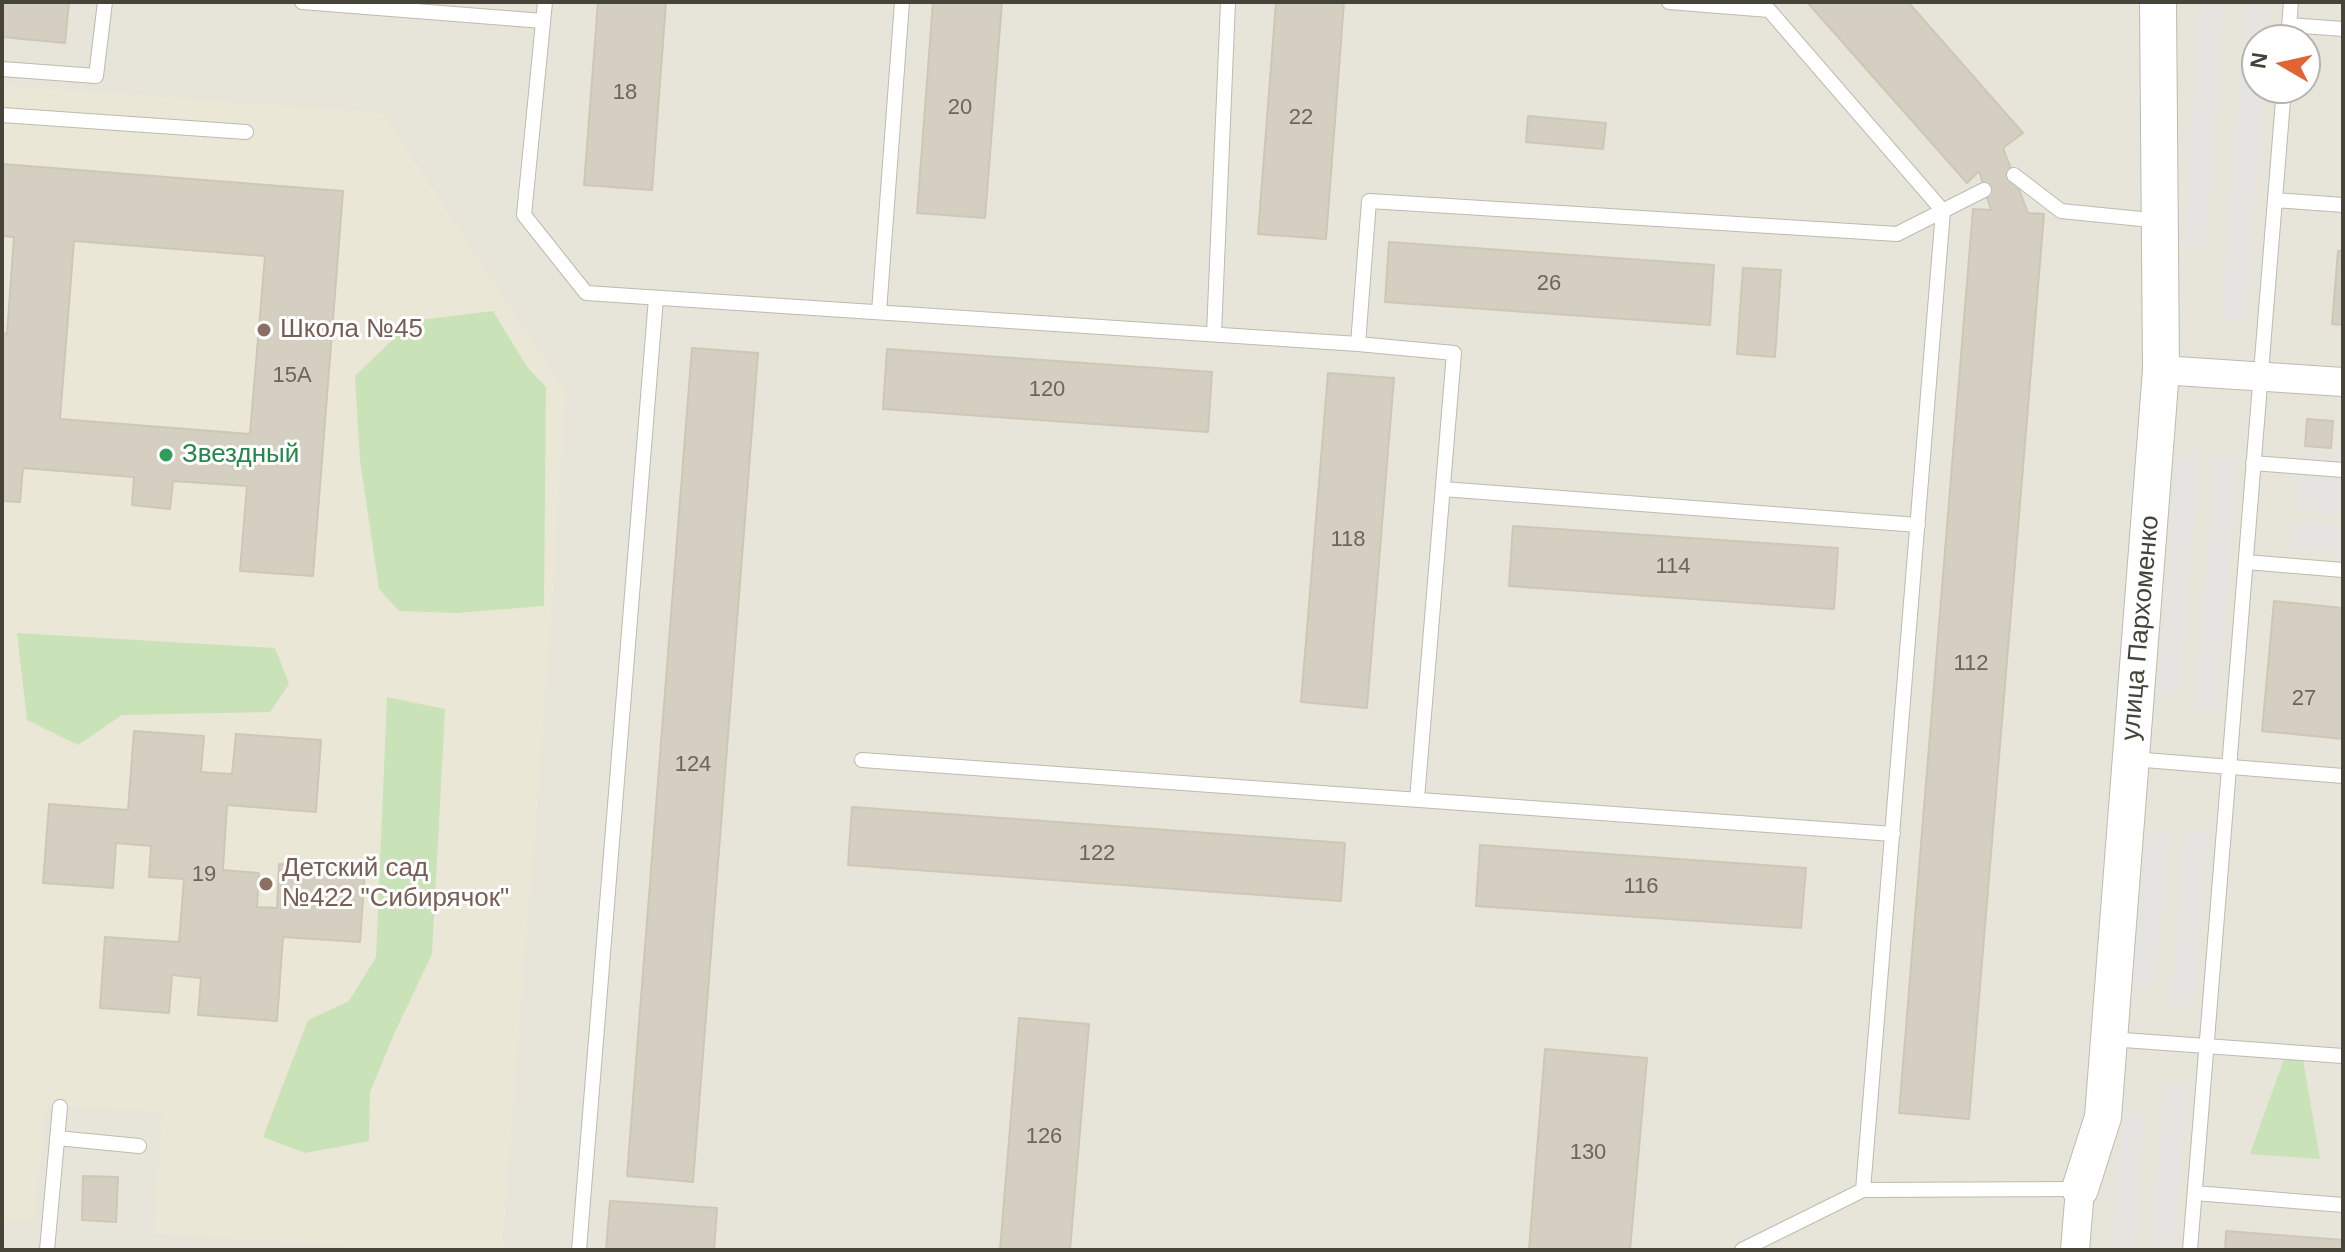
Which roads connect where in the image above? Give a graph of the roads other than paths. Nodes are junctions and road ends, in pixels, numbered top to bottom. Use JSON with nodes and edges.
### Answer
{"nodes":[{"id":1,"x":105,"y":2,"type":"edge"},
{"id":2,"x":302,"y":2,"type":"edge"},
{"id":3,"x":545,"y":2,"type":"edge"},
{"id":4,"x":902,"y":2,"type":"edge"},
{"id":5,"x":1228,"y":2,"type":"edge"},
{"id":6,"x":1669,"y":2,"type":"edge"},
{"id":7,"x":2158,"y":2,"type":"edge"},
{"id":8,"x":2291,"y":2,"type":"edge"},
{"id":9,"x":1771,"y":6,"type":"edge"},
{"id":10,"x":543,"y":21,"type":"junction"},
{"id":11,"x":2289,"y":24,"type":"edge"},
{"id":12,"x":2343,"y":29,"type":"edge"},
{"id":13,"x":2321,"y":30,"type":"edge"},
{"id":14,"x":2,"y":69,"type":"edge"},
{"id":15,"x":2283,"y":104,"type":"edge"},
{"id":16,"x":2,"y":115,"type":"edge"},
{"id":17,"x":246,"y":132,"type":"dead end"},
{"id":18,"x":2014,"y":175,"type":"dead end"},
{"id":19,"x":1984,"y":190,"type":"dead end"},
{"id":20,"x":2275,"y":200,"type":"junction"},
{"id":21,"x":2343,"y":205,"type":"edge"},
{"id":22,"x":1943,"y":211,"type":"junction"},
{"id":23,"x":2161,"y":221,"type":"junction"},
{"id":24,"x":656,"y":298,"type":"junction"},
{"id":25,"x":879,"y":312,"type":"junction"},
{"id":26,"x":1214,"y":334,"type":"junction"},
{"id":27,"x":1358,"y":344,"type":"junction"},
{"id":28,"x":2161,"y":370,"type":"junction"},
{"id":29,"x":2261,"y":377,"type":"junction"},
{"id":30,"x":2343,"y":382,"type":"edge"},
{"id":31,"x":2253,"y":463,"type":"junction"},
{"id":32,"x":2343,"y":470,"type":"edge"},
{"id":33,"x":1443,"y":489,"type":"junction"},
{"id":34,"x":1918,"y":525,"type":"junction"},
{"id":35,"x":2246,"y":562,"type":"junction"},
{"id":36,"x":2343,"y":570,"type":"edge"},
{"id":37,"x":2130,"y":759,"type":"junction"},
{"id":38,"x":862,"y":760,"type":"dead end"},
{"id":39,"x":2229,"y":767,"type":"junction"},
{"id":40,"x":2343,"y":776,"type":"edge"},
{"id":41,"x":1417,"y":799,"type":"junction"},
{"id":42,"x":1893,"y":834,"type":"junction"},
{"id":43,"x":2110,"y":1039,"type":"junction"},
{"id":44,"x":2206,"y":1046,"type":"junction"},
{"id":45,"x":2343,"y":1056,"type":"edge"},
{"id":46,"x":60,"y":1107,"type":"dead end"},
{"id":47,"x":57,"y":1138,"type":"junction"},
{"id":48,"x":139,"y":1146,"type":"dead end"},
{"id":49,"x":2080,"y":1189,"type":"junction"},
{"id":50,"x":1863,"y":1190,"type":"junction"},
{"id":51,"x":2195,"y":1193,"type":"junction"},
{"id":52,"x":2343,"y":1205,"type":"edge"},
{"id":53,"x":47,"y":1250,"type":"edge"},
{"id":54,"x":579,"y":1250,"type":"edge"},
{"id":55,"x":1742,"y":1250,"type":"edge"},
{"id":56,"x":2075,"y":1250,"type":"edge"},
{"id":57,"x":2190,"y":1250,"type":"edge"}],
"edges":[{"from":1,"to":14,"type":"lane"},
{"from":2,"to":10,"type":"lane"},
{"from":3,"to":10,"type":"lane"},
{"from":4,"to":25,"type":"lane"},
{"from":5,"to":26,"type":"lane"},
{"from":6,"to":9,"type":"lane"},
{"from":7,"to":23,"type":"street","name":"улица Пархоменко"},
{"from":8,"to":11,"type":"lane"},
{"from":9,"to":22,"type":"lane"},
{"from":10,"to":24,"type":"lane"},
{"from":12,"to":13,"type":"lane"},
{"from":15,"to":20,"type":"lane"},
{"from":16,"to":17,"type":"lane"},
{"from":18,"to":23,"type":"lane"},
{"from":19,"to":22,"type":"lane"},
{"from":20,"to":21,"type":"lane"},
{"from":20,"to":29,"type":"lane"},
{"from":22,"to":27,"type":"lane"},
{"from":22,"to":34,"type":"lane"},
{"from":23,"to":28,"type":"street","name":"улица Пархоменко"},
{"from":24,"to":25,"type":"lane"},
{"from":24,"to":54,"type":"lane"},
{"from":25,"to":26,"type":"lane"},
{"from":26,"to":27,"type":"lane"},
{"from":27,"to":33,"type":"lane"},
{"from":28,"to":29,"type":"street"},
{"from":28,"to":37,"type":"street","name":"улица Пархоменко"},
{"from":29,"to":30,"type":"street"},
{"from":29,"to":31,"type":"lane"},
{"from":31,"to":32,"type":"lane"},
{"from":31,"to":35,"type":"lane"},
{"from":33,"to":34,"type":"lane"},
{"from":33,"to":41,"type":"lane"},
{"from":34,"to":42,"type":"lane"},
{"from":35,"to":36,"type":"lane"},
{"from":35,"to":39,"type":"lane"},
{"from":37,"to":39,"type":"lane"},
{"from":37,"to":43,"type":"street","name":"улица Пархоменко"},
{"from":38,"to":41,"type":"lane"},
{"from":39,"to":40,"type":"lane"},
{"from":39,"to":44,"type":"lane"},
{"from":41,"to":42,"type":"lane"},
{"from":42,"to":50,"type":"lane"},
{"from":43,"to":44,"type":"lane"},
{"from":43,"to":49,"type":"street","name":"улица Пархоменко"},
{"from":44,"to":45,"type":"lane"},
{"from":44,"to":51,"type":"lane"},
{"from":46,"to":47,"type":"lane"},
{"from":47,"to":48,"type":"lane"},
{"from":47,"to":53,"type":"lane"},
{"from":49,"to":50,"type":"lane"},
{"from":49,"to":56,"type":"street","name":"улица Пархоменко"},
{"from":50,"to":55,"type":"lane"},
{"from":51,"to":52,"type":"lane"},
{"from":51,"to":57,"type":"lane"}]}
